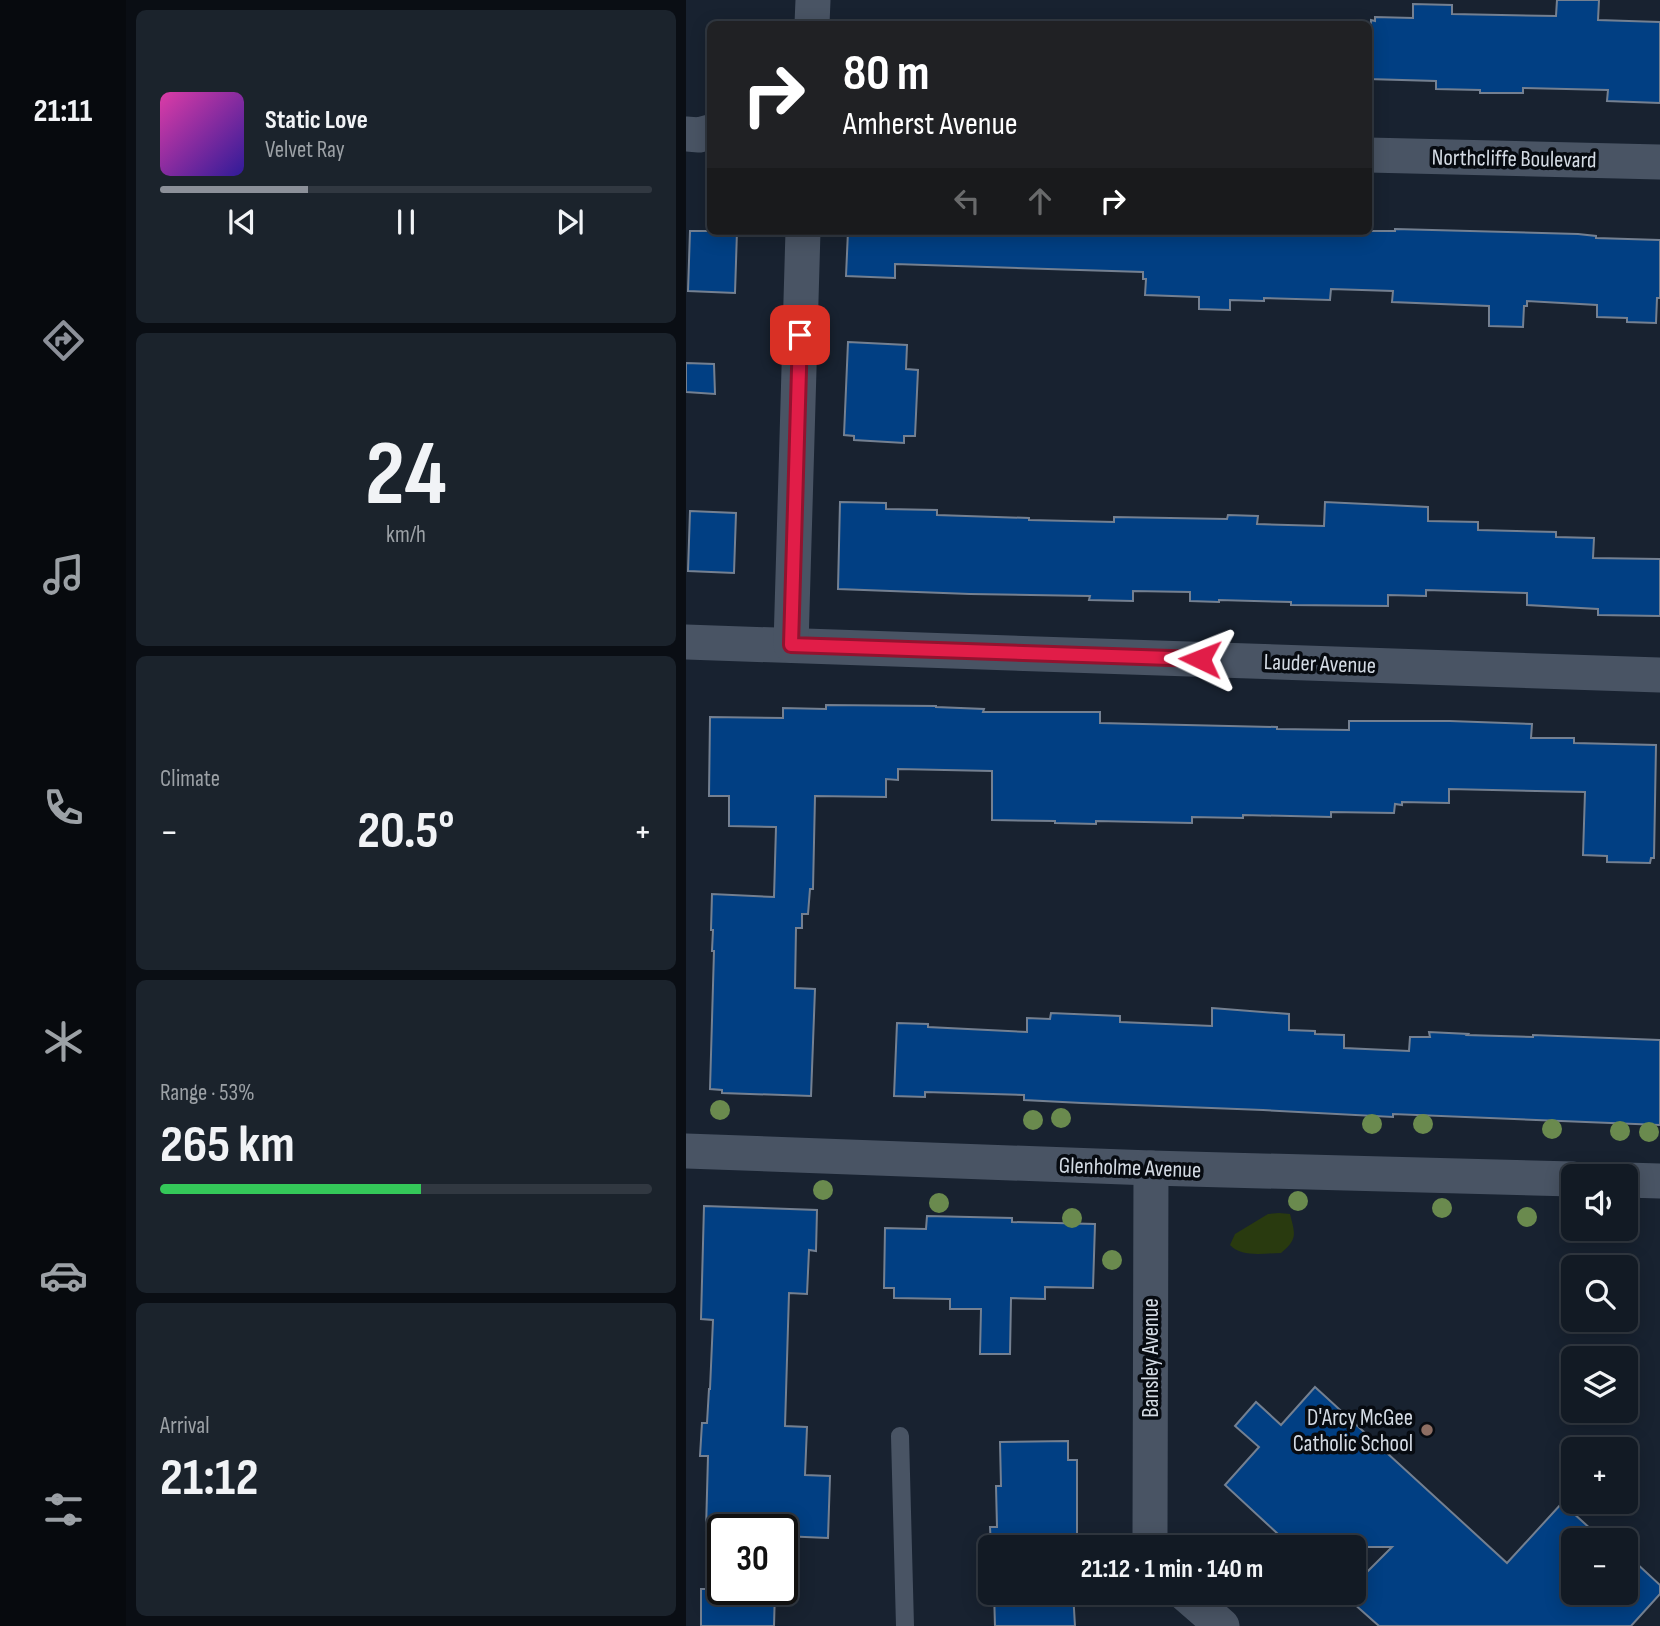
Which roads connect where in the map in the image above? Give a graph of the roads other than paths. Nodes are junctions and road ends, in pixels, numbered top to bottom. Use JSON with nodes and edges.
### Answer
{"nodes":[{"id":1,"x":813,"y":0,"type":"edge"},
{"id":2,"x":811,"y":21,"type":"edge"},
{"id":3,"x":707,"y":133,"type":"edge"},
{"id":4,"x":686,"y":134,"type":"edge"},
{"id":5,"x":1372,"y":155,"type":"edge"},
{"id":6,"x":1660,"y":162,"type":"edge"},
{"id":7,"x":803,"y":235,"type":"edge"},
{"id":8,"x":686,"y":642,"type":"edge"},
{"id":9,"x":791,"y":645,"type":"junction"},
{"id":10,"x":1660,"y":675,"type":"edge"},
{"id":11,"x":686,"y":1151,"type":"edge"},
{"id":12,"x":1151,"y":1168,"type":"junction"},
{"id":13,"x":1561,"y":1179,"type":"edge"},
{"id":14,"x":1638,"y":1181,"type":"edge"},
{"id":15,"x":1660,"y":1181,"type":"edge"},
{"id":16,"x":900,"y":1436,"type":"dead end"},
{"id":17,"x":1150,"y":1535,"type":"edge"},
{"id":18,"x":1198,"y":1605,"type":"edge"},
{"id":19,"x":905,"y":1626,"type":"edge"},
{"id":20,"x":1222,"y":1626,"type":"edge"}],
"edges":[{"from":1,"to":2,"type":"street"},
{"from":3,"to":4,"type":"street"},
{"from":5,"to":6,"type":"street","name":"Northcliffe Boulevard"},
{"from":7,"to":9,"type":"street"},
{"from":8,"to":9,"type":"street","name":"Lauder Avenue"},
{"from":9,"to":10,"type":"street","name":"Lauder Avenue"},
{"from":11,"to":12,"type":"street","name":"Glenholme Avenue"},
{"from":12,"to":13,"type":"street","name":"Glenholme Avenue"},
{"from":12,"to":17,"type":"street","name":"Bansley Avenue"},
{"from":14,"to":15,"type":"street"},
{"from":16,"to":19,"type":"lane"},
{"from":18,"to":20,"type":"street"}]}
